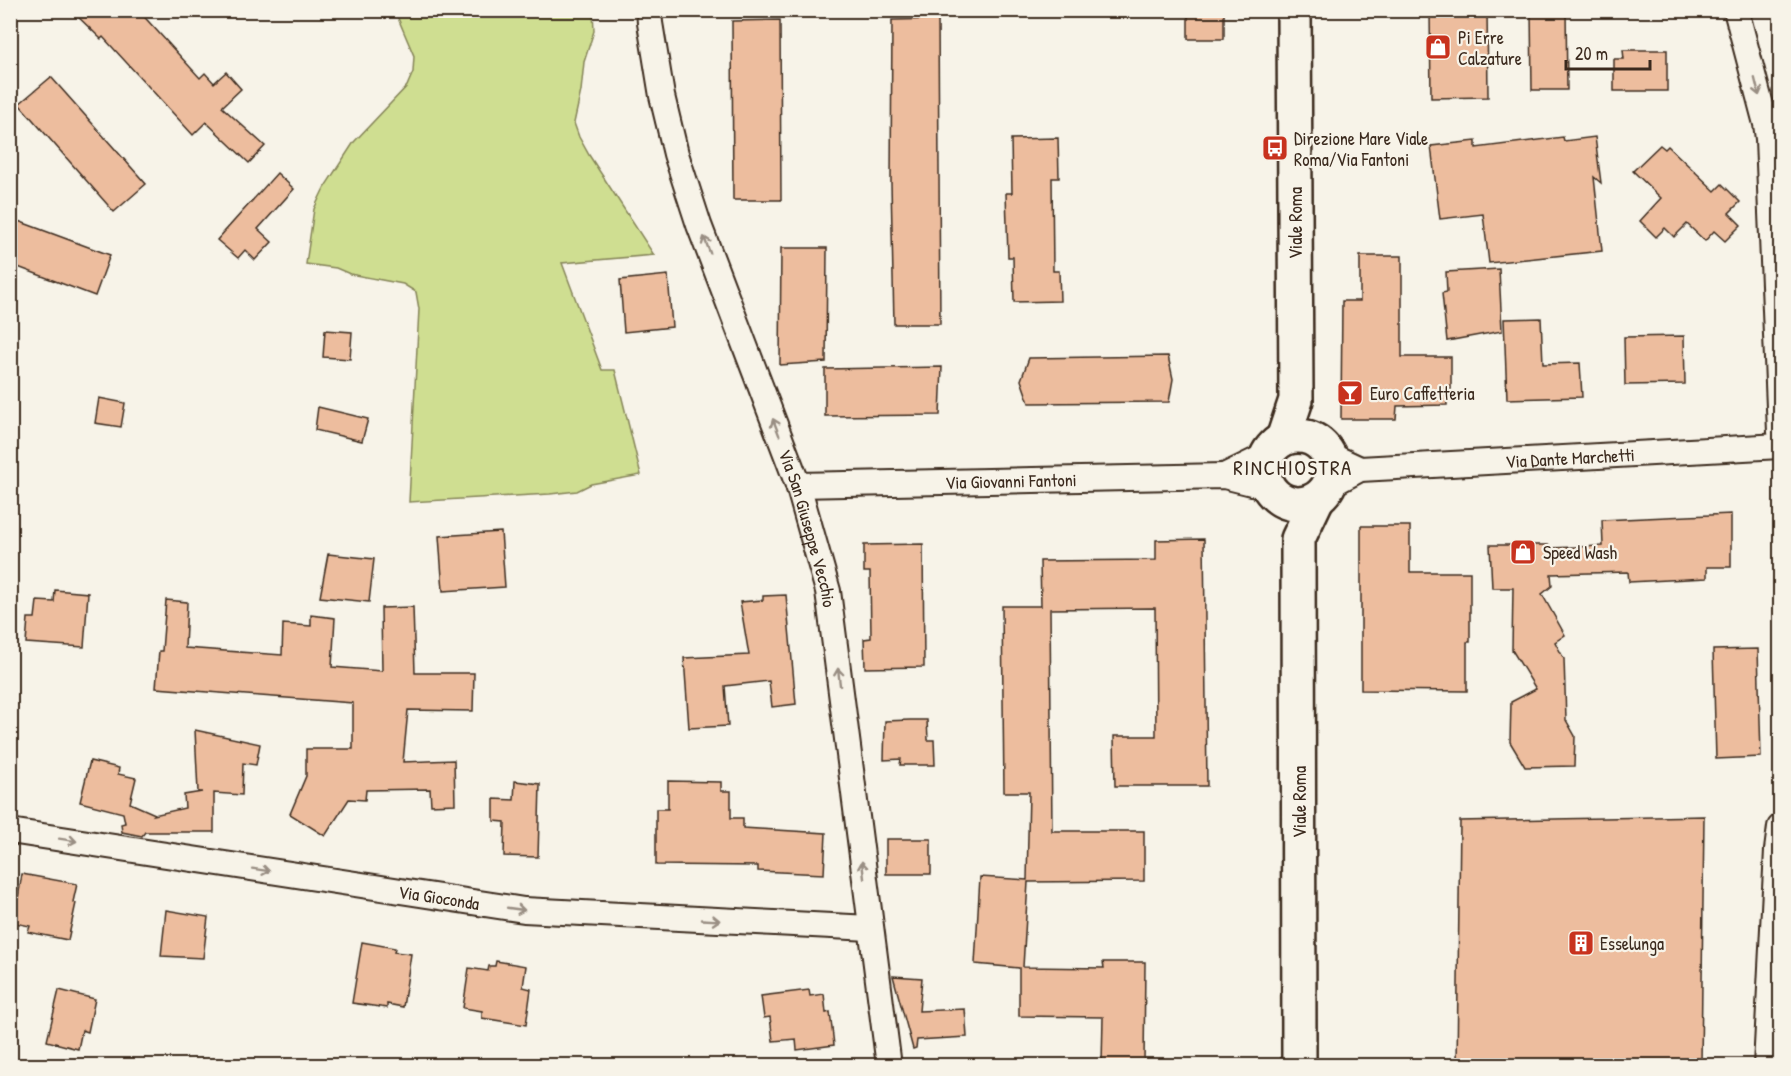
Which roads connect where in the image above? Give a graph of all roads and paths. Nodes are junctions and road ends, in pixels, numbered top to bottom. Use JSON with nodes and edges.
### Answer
{"nodes":[{"id":1,"x":649,"y":10,"type":"edge"},
{"id":2,"x":1294,"y":10,"type":"edge"},
{"id":3,"x":1736,"y":10,"type":"edge"},
{"id":4,"x":1774,"y":139,"type":"edge"},
{"id":5,"x":1780,"y":432,"type":"edge"},
{"id":6,"x":1780,"y":446,"type":"edge"},
{"id":7,"x":1298,"y":447,"type":"junction"},
{"id":8,"x":1360,"y":469,"type":"junction"},
{"id":9,"x":1224,"y":476,"type":"junction"},
{"id":10,"x":798,"y":485,"type":"junction"},
{"id":11,"x":1272,"y":491,"type":"junction"},
{"id":12,"x":1322,"y":493,"type":"junction"},
{"id":13,"x":1298,"y":539,"type":"junction"},
{"id":14,"x":1780,"y":827,"type":"edge"},
{"id":15,"x":10,"y":831,"type":"edge"},
{"id":16,"x":870,"y":928,"type":"junction"},
{"id":17,"x":889,"y":1065,"type":"edge"},
{"id":18,"x":1299,"y":1065,"type":"edge"},
{"id":19,"x":1766,"y":1065,"type":"edge"}],
"edges":[{"from":10,"to":1,"type":"street","name":"Via San Giuseppe Vecchio","one_way":true},
{"from":2,"to":7,"type":"main road","name":"Viale Roma"},
{"from":3,"to":4,"type":"street","one_way":true},
{"from":4,"to":5,"type":"street"},
{"from":6,"to":8,"type":"street","name":"Via Dante Marchetti"},
{"from":7,"to":8,"type":"street"},
{"from":7,"to":9,"type":"street","name":"Via Giovanni Fantoni"},
{"from":7,"to":11,"type":"main road","name":"Viale Roma"},
{"from":7,"to":12,"type":"main road","name":"Viale Roma"},
{"from":8,"to":12,"type":"street"},
{"from":9,"to":10,"type":"street","name":"Via Giovanni Fantoni"},
{"from":9,"to":11,"type":"street","name":"Via Giovanni Fantoni"},
{"from":16,"to":10,"type":"street","name":"Via San Giuseppe Vecchio","one_way":true},
{"from":11,"to":12,"type":"main road"},
{"from":11,"to":13,"type":"main road","name":"Viale Roma"},
{"from":12,"to":13,"type":"main road","name":"Viale Roma"},
{"from":13,"to":18,"type":"main road","name":"Viale Roma"},
{"from":14,"to":19,"type":"street"},
{"from":15,"to":16,"type":"street","name":"Via Gioconda","one_way":true},
{"from":16,"to":17,"type":"street","name":"Via San Giuseppe Vecchio"}]}
